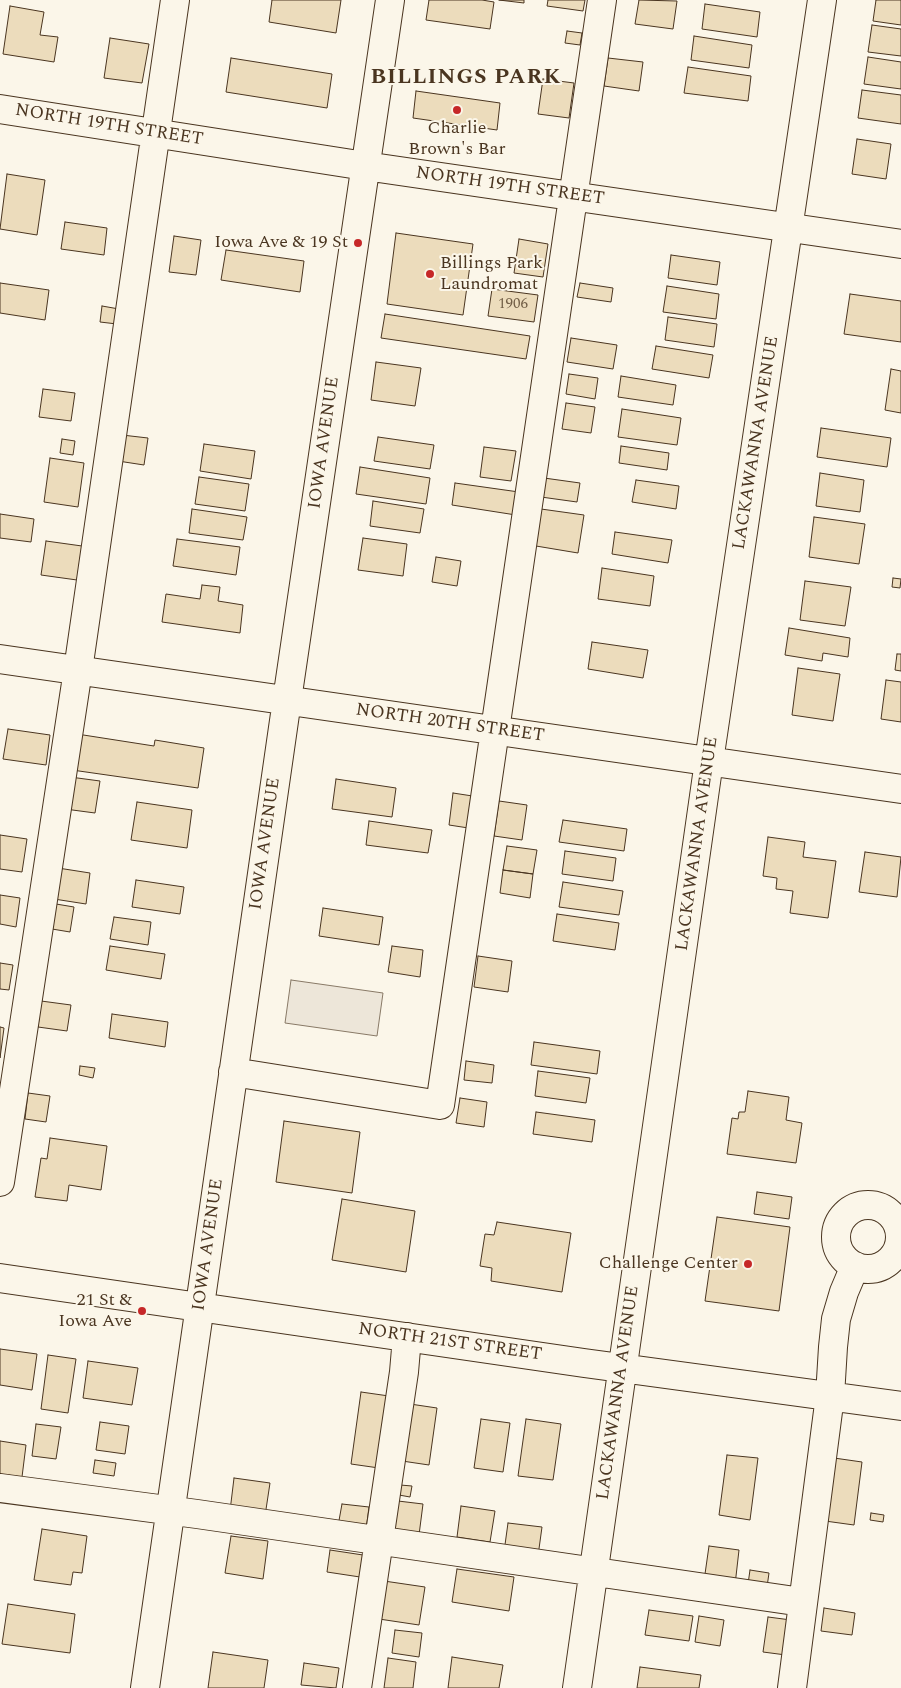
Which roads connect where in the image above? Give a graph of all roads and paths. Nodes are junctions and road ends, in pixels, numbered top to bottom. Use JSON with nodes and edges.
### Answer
{"nodes":[{"id":1,"x":175,"y":0,"type":"edge"},
{"id":2,"x":390,"y":0,"type":"edge"},
{"id":3,"x":602,"y":0,"type":"edge"},
{"id":4,"x":822,"y":0,"type":"edge"},
{"id":5,"x":0,"y":109,"type":"edge"},
{"id":6,"x":156,"y":134,"type":"junction"},
{"id":7,"x":365,"y":166,"type":"junction"},
{"id":8,"x":574,"y":196,"type":"junction"},
{"id":9,"x":789,"y":228,"type":"junction"},
{"id":10,"x":901,"y":244,"type":"edge"},
{"id":11,"x":0,"y":659,"type":"edge"},
{"id":12,"x":78,"y":670,"type":"junction"},
{"id":13,"x":287,"y":700,"type":"junction"},
{"id":14,"x":496,"y":731,"type":"junction"},
{"id":15,"x":710,"y":761,"type":"junction"},
{"id":16,"x":901,"y":789,"type":"edge"},
{"id":17,"x":233,"y":1072,"type":"junction"},
{"id":18,"x":0,"y":1182,"type":"edge"},
{"id":19,"x":855,"y":1266,"type":"dead end"},
{"id":20,"x":0,"y":1278,"type":"edge"},
{"id":21,"x":200,"y":1307,"type":"junction"},
{"id":22,"x":407,"y":1337,"type":"junction"},
{"id":23,"x":622,"y":1368,"type":"junction"},
{"id":24,"x":830,"y":1396,"type":"junction"},
{"id":25,"x":901,"y":1406,"type":"edge"},
{"id":26,"x":0,"y":1488,"type":"edge"},
{"id":27,"x":170,"y":1510,"type":"junction"},
{"id":28,"x":378,"y":1541,"type":"junction"},
{"id":29,"x":593,"y":1572,"type":"junction"},
{"id":30,"x":802,"y":1602,"type":"junction"},
{"id":31,"x":145,"y":1688,"type":"edge"},
{"id":32,"x":357,"y":1688,"type":"edge"},
{"id":33,"x":577,"y":1688,"type":"edge"},
{"id":34,"x":792,"y":1688,"type":"edge"}],
"edges":[{"from":1,"to":6,"type":"street"},
{"from":2,"to":7,"type":"street","name":"IOWA AVENUE"},
{"from":3,"to":8,"type":"street"},
{"from":4,"to":9,"type":"street","name":"LACKAWANNA AVENUE"},
{"from":5,"to":6,"type":"street","name":"NORTH 19TH STREET"},
{"from":6,"to":7,"type":"street","name":"NORTH 19TH STREET"},
{"from":6,"to":12,"type":"street"},
{"from":7,"to":8,"type":"street","name":"NORTH 19TH STREET"},
{"from":7,"to":13,"type":"street","name":"IOWA AVENUE"},
{"from":8,"to":9,"type":"street","name":"NORTH 19TH STREET"},
{"from":8,"to":14,"type":"street"},
{"from":9,"to":10,"type":"street","name":"NORTH 19TH STREET"},
{"from":9,"to":15,"type":"street","name":"LACKAWANNA AVENUE"},
{"from":11,"to":12,"type":"street","name":"NORTH 20TH STREET"},
{"from":12,"to":13,"type":"street","name":"NORTH 20TH STREET"},
{"from":12,"to":18,"type":"street"},
{"from":13,"to":14,"type":"street","name":"NORTH 20TH STREET"},
{"from":13,"to":17,"type":"street","name":"IOWA AVENUE"},
{"from":14,"to":15,"type":"street","name":"NORTH 20TH STREET"},
{"from":14,"to":17,"type":"street"},
{"from":15,"to":16,"type":"street","name":"NORTH 20TH STREET"},
{"from":15,"to":23,"type":"street","name":"LACKAWANNA AVENUE"},
{"from":17,"to":21,"type":"street","name":"IOWA AVENUE"},
{"from":19,"to":24,"type":"street"},
{"from":20,"to":21,"type":"street","name":"NORTH 21ST STREET"},
{"from":21,"to":22,"type":"street","name":"NORTH 21ST STREET"},
{"from":21,"to":27,"type":"street","name":"IOWA AVENUE"},
{"from":22,"to":23,"type":"street","name":"NORTH 21ST STREET"},
{"from":22,"to":28,"type":"street"},
{"from":23,"to":24,"type":"street","name":"NORTH 21ST STREET"},
{"from":23,"to":29,"type":"street","name":"LACKAWANNA AVENUE"},
{"from":24,"to":25,"type":"street","name":"NORTH 21ST STREET"},
{"from":24,"to":30,"type":"street"},
{"from":26,"to":27,"type":"street"},
{"from":27,"to":28,"type":"street"},
{"from":27,"to":31,"type":"street","name":"IOWA AVENUE"},
{"from":28,"to":29,"type":"street"},
{"from":28,"to":32,"type":"street"},
{"from":29,"to":30,"type":"street"},
{"from":29,"to":33,"type":"street","name":"LACKAWANNA AVENUE"},
{"from":30,"to":34,"type":"street"}]}
